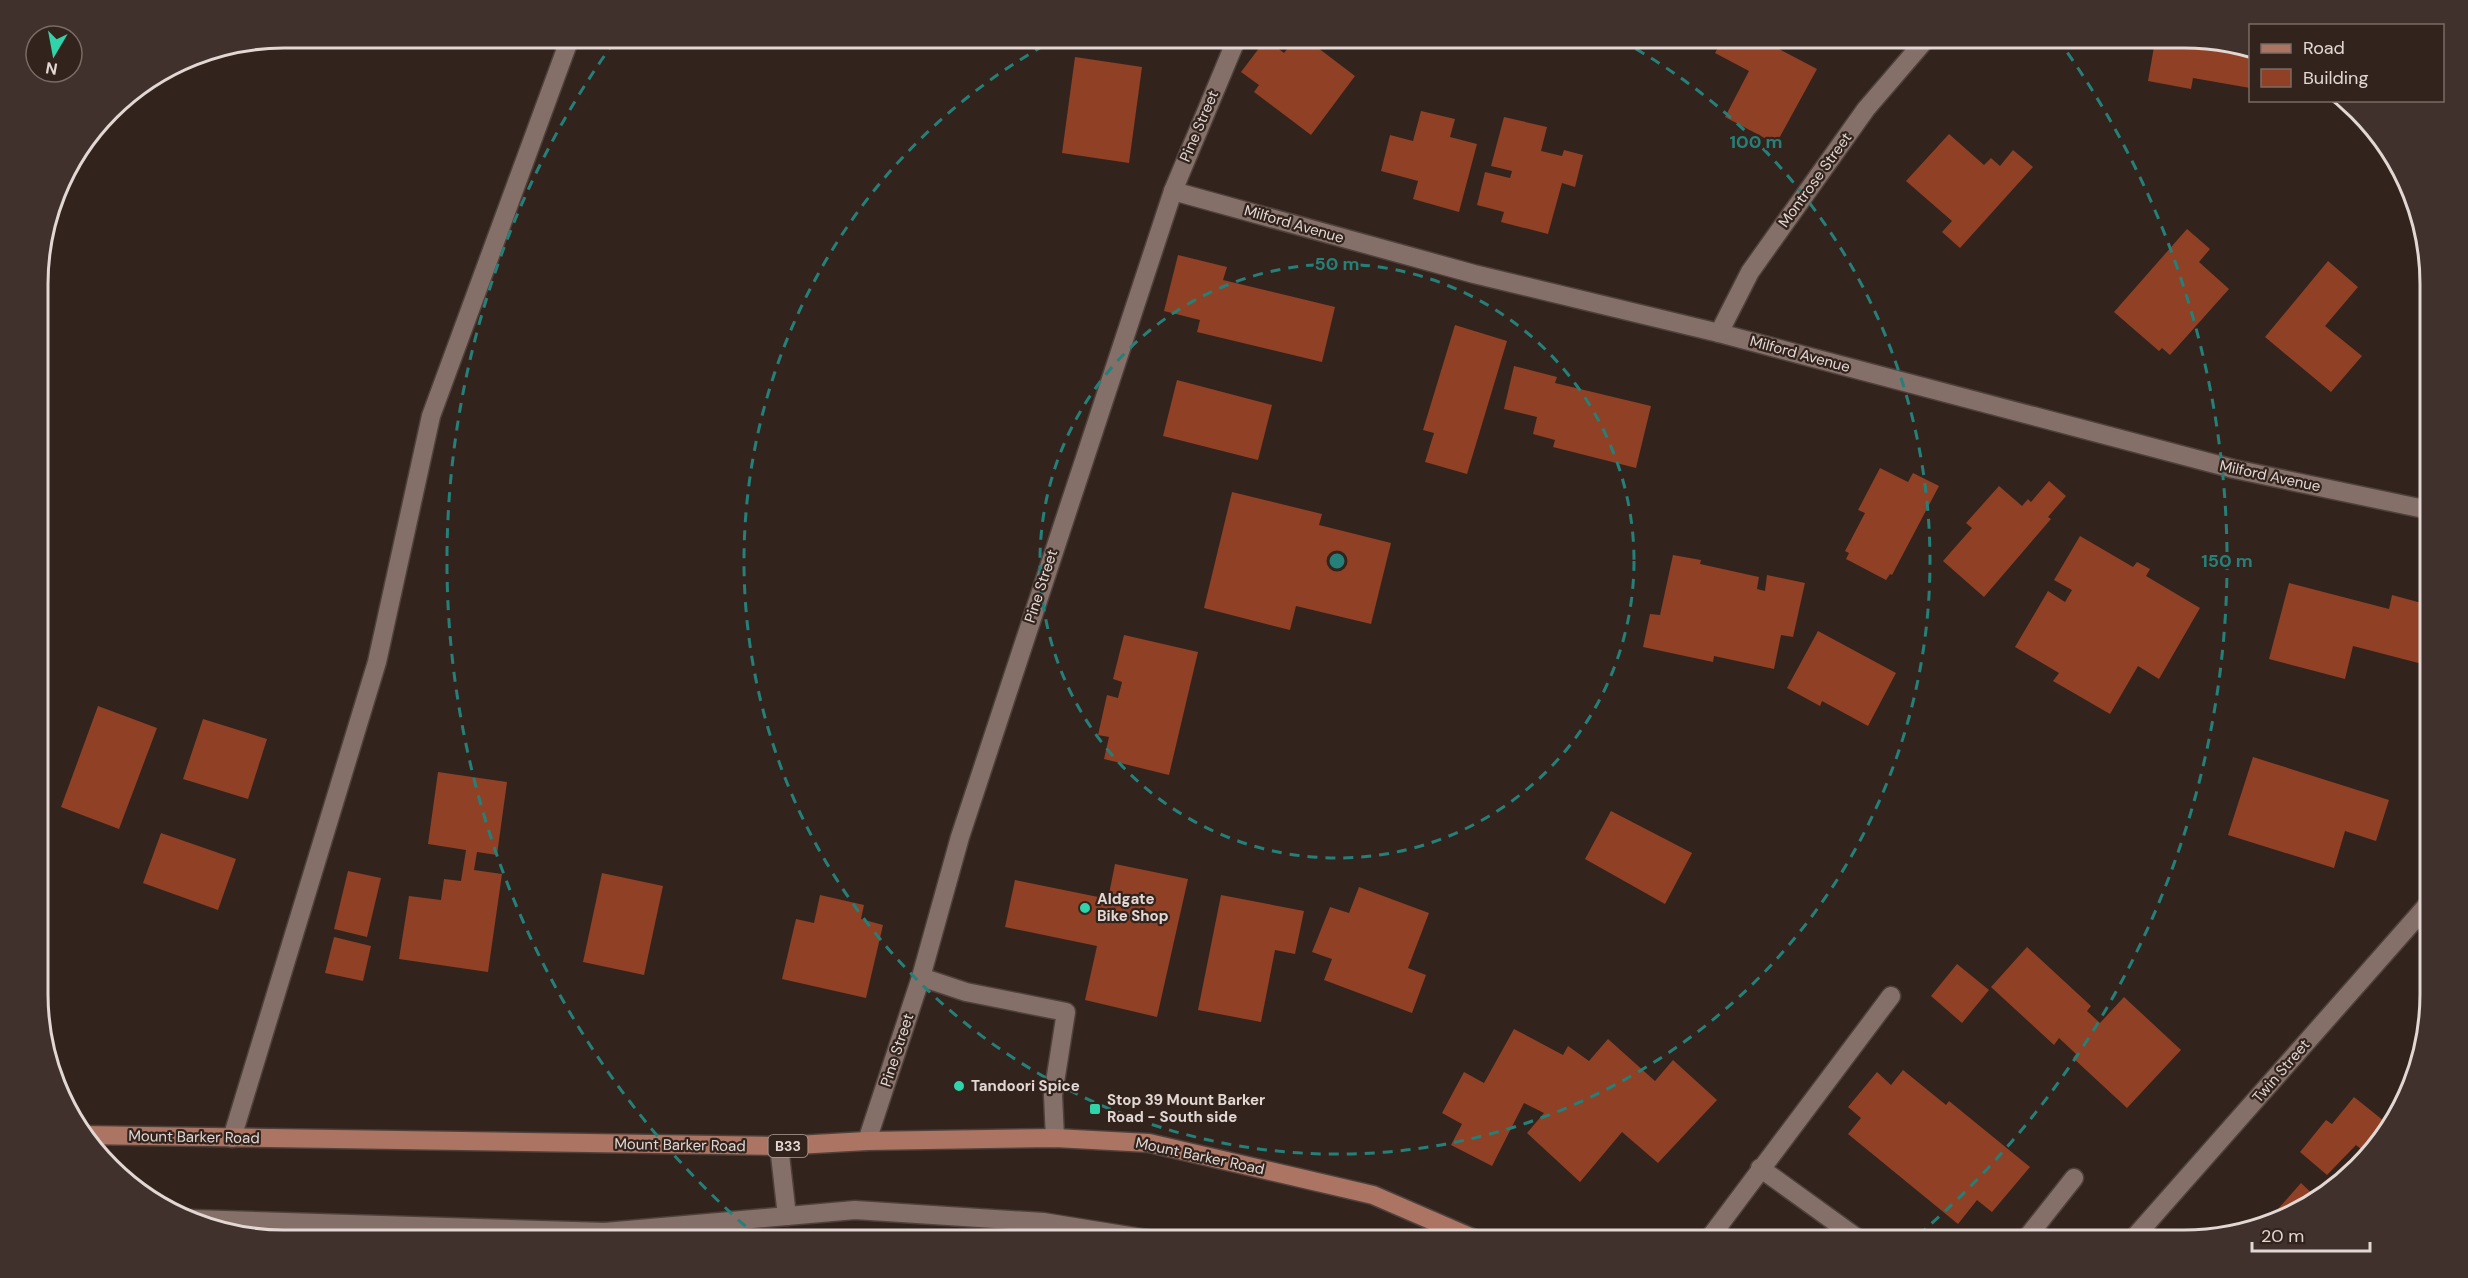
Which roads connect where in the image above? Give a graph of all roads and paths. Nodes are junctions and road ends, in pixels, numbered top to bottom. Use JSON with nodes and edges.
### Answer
{"nodes":[{"id":1,"x":566,"y":48,"type":"edge"},
{"id":2,"x":1233,"y":48,"type":"edge"},
{"id":3,"x":1918,"y":48,"type":"edge"},
{"id":4,"x":1173,"y":190,"type":"junction"},
{"id":5,"x":1719,"y":333,"type":"junction"},
{"id":6,"x":2420,"y":508,"type":"edge"},
{"id":7,"x":2420,"y":914,"type":"edge"},
{"id":8,"x":921,"y":977,"type":"junction"},
{"id":9,"x":1891,"y":996,"type":"dead end"},
{"id":10,"x":95,"y":1135,"type":"edge"},
{"id":11,"x":232,"y":1138,"type":"junction"},
{"id":12,"x":1055,"y":1138,"type":"junction"},
{"id":13,"x":867,"y":1141,"type":"junction"},
{"id":14,"x":779,"y":1146,"type":"junction"},
{"id":15,"x":1760,"y":1168,"type":"junction"},
{"id":16,"x":2074,"y":1178,"type":"dead end"},
{"id":17,"x":787,"y":1216,"type":"junction"},
{"id":18,"x":217,"y":1220,"type":"edge"},
{"id":19,"x":459,"y":1230,"type":"edge"},
{"id":20,"x":660,"y":1230,"type":"edge"},
{"id":21,"x":1092,"y":1230,"type":"edge"},
{"id":22,"x":1454,"y":1230,"type":"edge"},
{"id":23,"x":1715,"y":1230,"type":"edge"},
{"id":24,"x":1846,"y":1230,"type":"edge"},
{"id":25,"x":2033,"y":1230,"type":"edge"},
{"id":26,"x":2141,"y":1230,"type":"edge"}],
"edges":[{"from":1,"to":11,"type":"street"},
{"from":2,"to":4,"type":"street","name":"Pine Street"},
{"from":3,"to":5,"type":"street","name":"Montrose Street"},
{"from":4,"to":5,"type":"street","name":"Milford Avenue"},
{"from":4,"to":8,"type":"street","name":"Pine Street"},
{"from":5,"to":6,"type":"street","name":"Milford Avenue"},
{"from":7,"to":26,"type":"street","name":"Twin Street"},
{"from":8,"to":12,"type":"street"},
{"from":8,"to":13,"type":"street","name":"Pine Street"},
{"from":9,"to":15,"type":"street"},
{"from":10,"to":11,"type":"main road","name":"Mount Barker Road","number":"B33"},
{"from":11,"to":14,"type":"main road","name":"Mount Barker Road","number":"B33"},
{"from":12,"to":13,"type":"main road","name":"Mount Barker Road","number":"B33"},
{"from":12,"to":22,"type":"main road","name":"Mount Barker Road","number":"B33"},
{"from":13,"to":14,"type":"main road","name":"Mount Barker Road","number":"B33"},
{"from":14,"to":17,"type":"street"},
{"from":15,"to":23,"type":"street"},
{"from":15,"to":24,"type":"street"},
{"from":16,"to":25,"type":"street"},
{"from":17,"to":20,"type":"street"},
{"from":17,"to":21,"type":"street"},
{"from":18,"to":19,"type":"street"}]}
